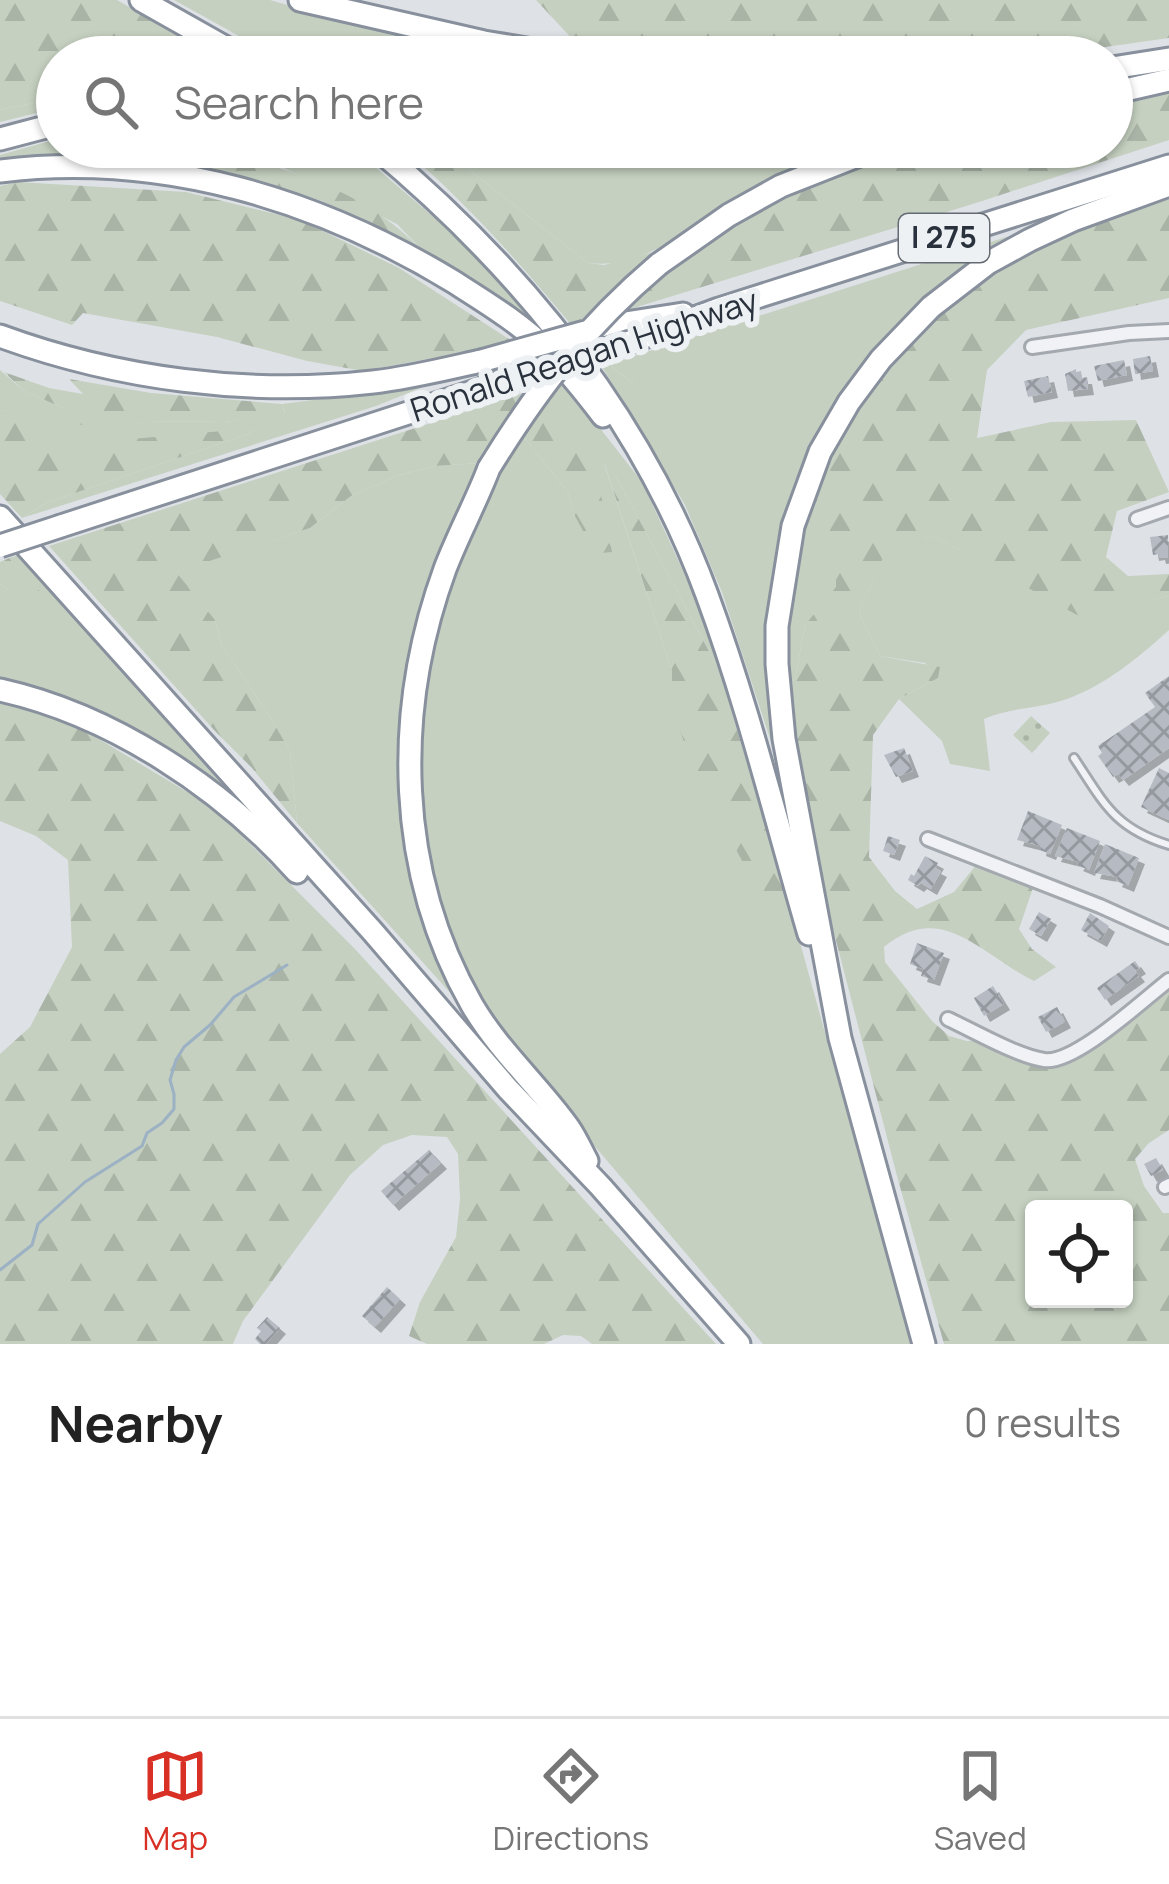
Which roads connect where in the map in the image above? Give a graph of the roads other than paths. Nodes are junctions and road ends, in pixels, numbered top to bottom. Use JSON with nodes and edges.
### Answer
{"nodes":[{"id":1,"x":141,"y":0,"type":"edge"},
{"id":2,"x":300,"y":0,"type":"edge"},
{"id":3,"x":205,"y":36,"type":"edge"},
{"id":4,"x":458,"y":36,"type":"edge"},
{"id":5,"x":1169,"y":59,"type":"edge"},
{"id":6,"x":1133,"y":65,"type":"edge"},
{"id":7,"x":1169,"y":80,"type":"edge"},
{"id":8,"x":1133,"y":88,"type":"edge"},
{"id":9,"x":36,"y":130,"type":"edge"},
{"id":10,"x":0,"y":139,"type":"edge"},
{"id":11,"x":1169,"y":166,"type":"edge"},
{"id":12,"x":46,"y":168,"type":"edge"},
{"id":13,"x":80,"y":168,"type":"edge"},
{"id":14,"x":398,"y":168,"type":"edge"},
{"id":15,"x":823,"y":168,"type":"edge"},
{"id":16,"x":0,"y":171,"type":"edge"},
{"id":17,"x":1169,"y":185,"type":"edge"},
{"id":18,"x":719,"y":309,"type":"junction"},
{"id":19,"x":1169,"y":331,"type":"edge"},
{"id":20,"x":0,"y":336,"type":"edge"},
{"id":21,"x":1032,"y":347,"type":"dead end"},
{"id":22,"x":650,"y":472,"type":"junction"},
{"id":23,"x":1169,"y":508,"type":"edge"},
{"id":24,"x":0,"y":517,"type":"edge"},
{"id":25,"x":1136,"y":519,"type":"dead end"},
{"id":26,"x":0,"y":546,"type":"edge"},
{"id":27,"x":0,"y":690,"type":"edge"},
{"id":28,"x":1074,"y":758,"type":"dead end"},
{"id":29,"x":928,"y":839,"type":"dead end"},
{"id":30,"x":1169,"y":844,"type":"edge"},
{"id":31,"x":1169,"y":937,"type":"edge"},
{"id":32,"x":397,"y":960,"type":"junction"},
{"id":33,"x":1169,"y":980,"type":"edge"},
{"id":34,"x":948,"y":1019,"type":"dead end"},
{"id":35,"x":840,"y":1039,"type":"junction"},
{"id":36,"x":602,"y":1187,"type":"junction"},
{"id":37,"x":739,"y":1344,"type":"edge"},
{"id":38,"x":924,"y":1344,"type":"edge"}],
"edges":[{"from":1,"to":3,"type":"highway"},
{"from":2,"to":4,"type":"highway"},
{"from":5,"to":6,"type":"highway"},
{"from":7,"to":8,"type":"highway"},
{"from":9,"to":10,"type":"highway"},
{"from":11,"to":18,"type":"highway","name":"Ronald Reagan Highway","number":"I 275"},
{"from":12,"to":16,"type":"highway"},
{"from":13,"to":22,"type":"highway"},
{"from":14,"to":22,"type":"highway"},
{"from":15,"to":36,"type":"highway","bridge":true},
{"from":17,"to":35,"type":"highway"},
{"from":18,"to":20,"type":"highway","bridge":true},
{"from":18,"to":26,"type":"highway","name":"Ronald Reagan Highway","number":"I 275","bridge":true},
{"from":19,"to":21,"type":"street"},
{"from":22,"to":35,"type":"highway"},
{"from":23,"to":25,"type":"street"},
{"from":24,"to":32,"type":"highway"},
{"from":27,"to":32,"type":"highway"},
{"from":28,"to":30,"type":"lane"},
{"from":29,"to":31,"type":"street"},
{"from":32,"to":36,"type":"highway"},
{"from":33,"to":34,"type":"street"},
{"from":35,"to":38,"type":"highway"},
{"from":36,"to":37,"type":"highway"}]}
